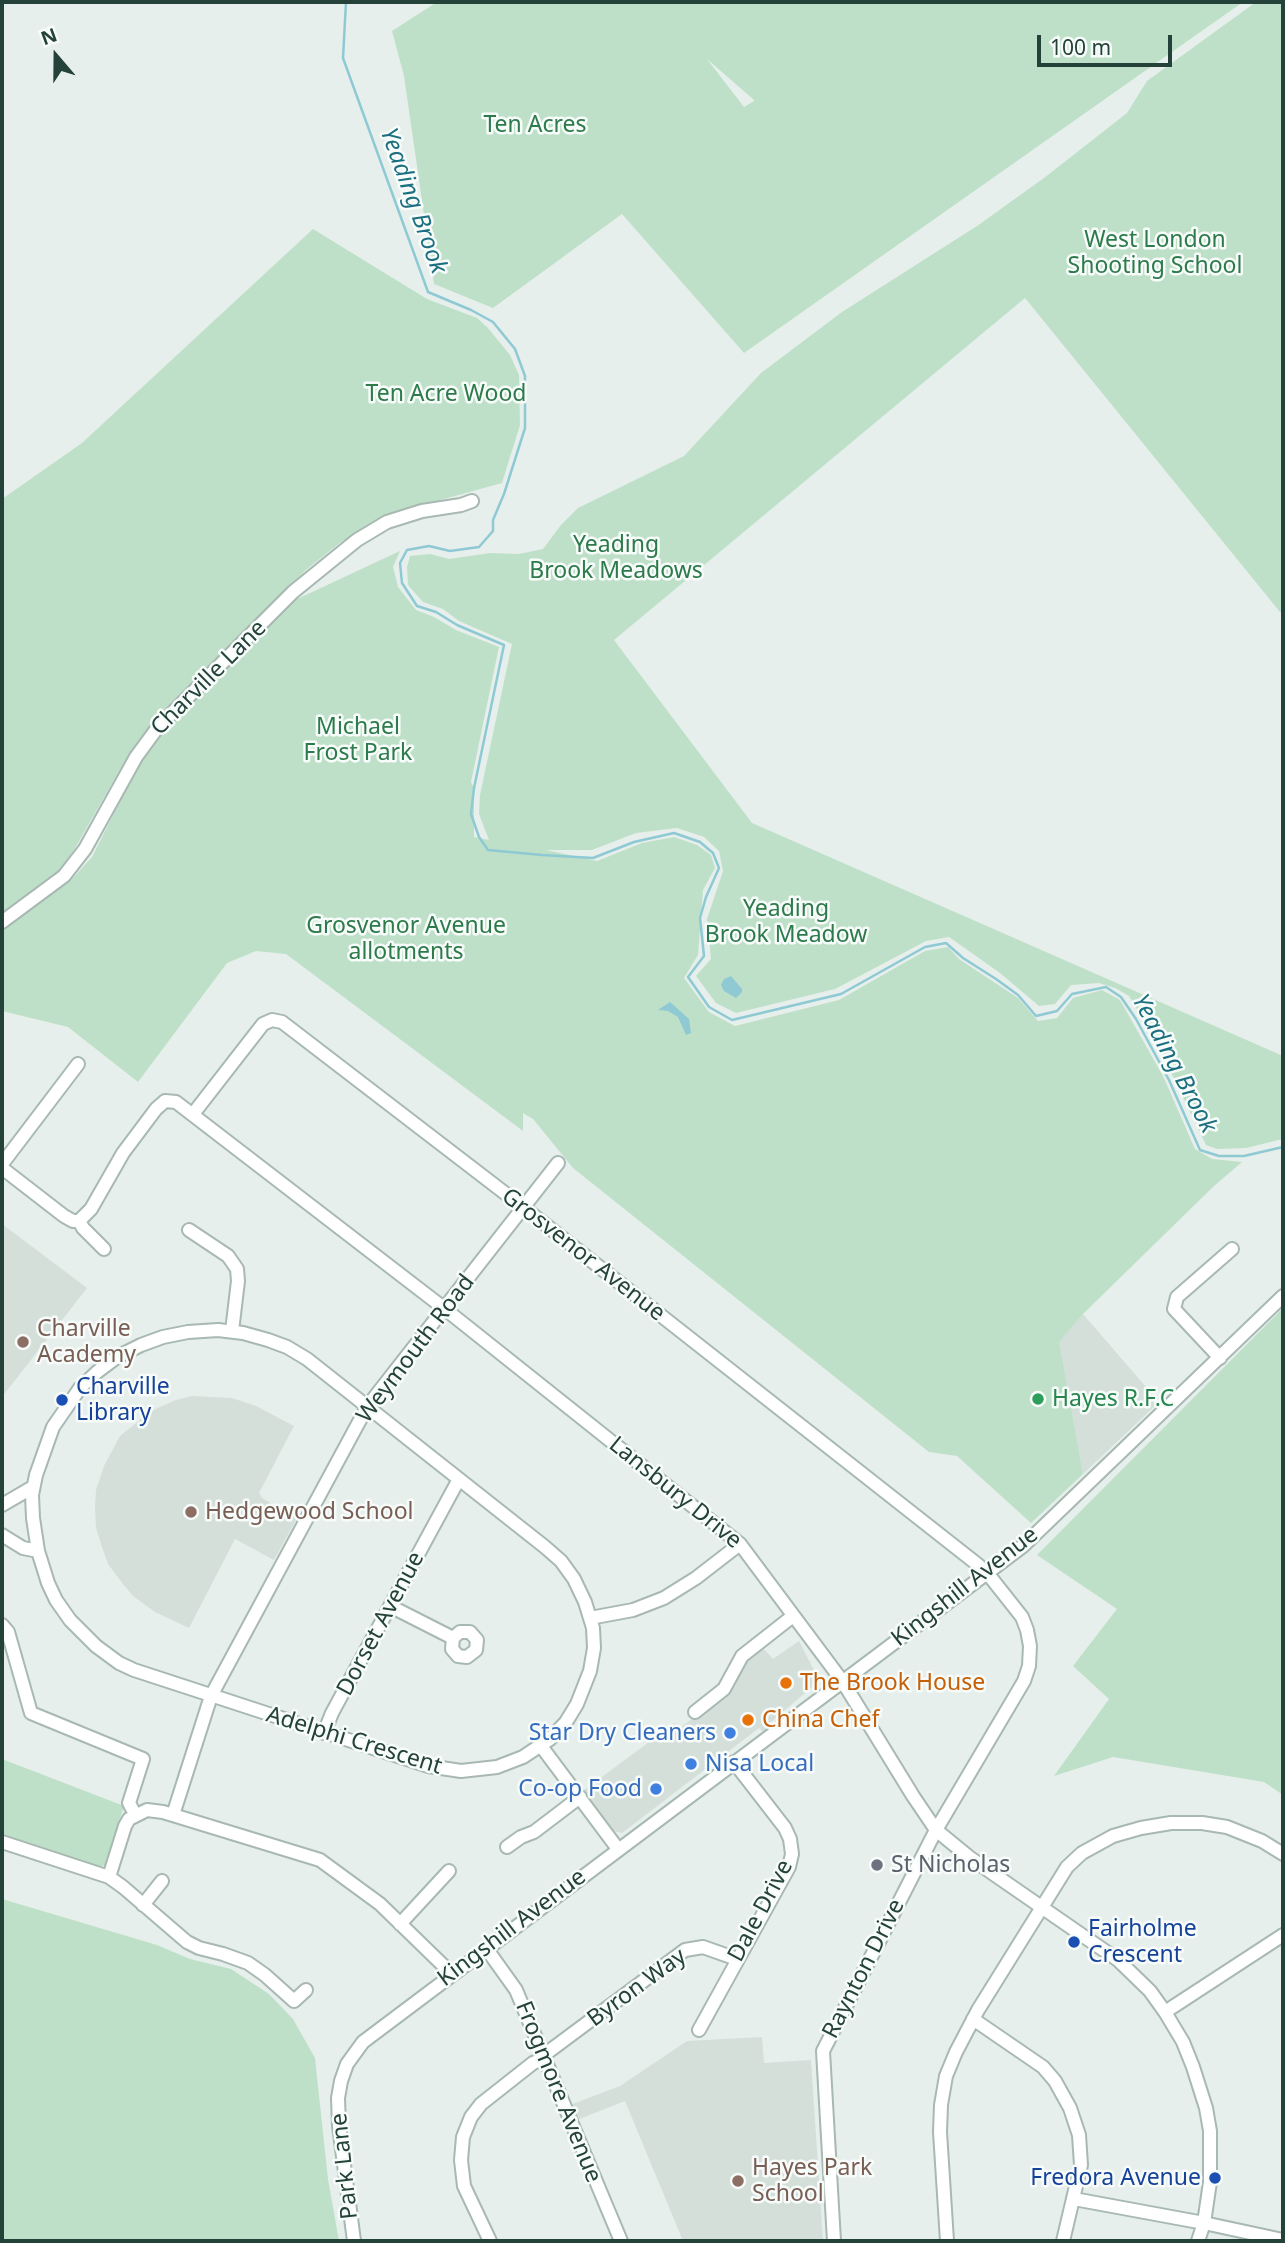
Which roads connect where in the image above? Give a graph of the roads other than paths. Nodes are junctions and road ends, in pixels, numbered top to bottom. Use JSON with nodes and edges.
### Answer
{"nodes":[{"id":1,"x":472,"y":501,"type":"dead end"},
{"id":2,"x":2,"y":922,"type":"edge"},
{"id":3,"x":78,"y":1064,"type":"dead end"},
{"id":4,"x":193,"y":1114,"type":"junction"},
{"id":5,"x":558,"y":1163,"type":"dead end"},
{"id":6,"x":2,"y":1166,"type":"edge"},
{"id":7,"x":523,"y":1208,"type":"junction"},
{"id":8,"x":79,"y":1221,"type":"junction"},
{"id":9,"x":189,"y":1230,"type":"dead end"},
{"id":10,"x":1232,"y":1248,"type":"dead end"},
{"id":11,"x":104,"y":1249,"type":"dead end"},
{"id":12,"x":1283,"y":1296,"type":"edge"},
{"id":13,"x":444,"y":1309,"type":"junction"},
{"id":14,"x":232,"y":1331,"type":"junction"},
{"id":15,"x":1220,"y":1358,"type":"junction"},
{"id":16,"x":367,"y":1407,"type":"junction"},
{"id":17,"x":459,"y":1479,"type":"junction"},
{"id":18,"x":33,"y":1487,"type":"junction"},
{"id":19,"x":2,"y":1505,"type":"edge"},
{"id":20,"x":2,"y":1535,"type":"edge"},
{"id":21,"x":740,"y":1544,"type":"junction"},
{"id":22,"x":38,"y":1551,"type":"junction"},
{"id":23,"x":988,"y":1574,"type":"junction"},
{"id":24,"x":390,"y":1606,"type":"junction"},
{"id":25,"x":793,"y":1616,"type":"junction"},
{"id":26,"x":590,"y":1618,"type":"junction"},
{"id":27,"x":2,"y":1625,"type":"edge"},
{"id":28,"x":453,"y":1638,"type":"dead end"},
{"id":29,"x":843,"y":1682,"type":"junction"},
{"id":30,"x":211,"y":1696,"type":"junction"},
{"id":31,"x":695,"y":1712,"type":"dead end"},
{"id":32,"x":324,"y":1732,"type":"junction"},
{"id":33,"x":541,"y":1746,"type":"junction"},
{"id":34,"x":734,"y":1762,"type":"junction"},
{"id":35,"x":580,"y":1797,"type":"junction"},
{"id":36,"x":135,"y":1814,"type":"junction"},
{"id":37,"x":173,"y":1815,"type":"junction"},
{"id":38,"x":936,"y":1830,"type":"junction"},
{"id":39,"x":2,"y":1842,"type":"edge"},
{"id":40,"x":507,"y":1847,"type":"dead end"},
{"id":41,"x":618,"y":1849,"type":"junction"},
{"id":42,"x":1283,"y":1853,"type":"edge"},
{"id":43,"x":449,"y":1871,"type":"dead end"},
{"id":44,"x":109,"y":1877,"type":"junction"},
{"id":45,"x":162,"y":1881,"type":"dead end"},
{"id":46,"x":143,"y":1905,"type":"junction"},
{"id":47,"x":1041,"y":1906,"type":"junction"},
{"id":48,"x":400,"y":1923,"type":"junction"},
{"id":49,"x":1283,"y":1935,"type":"edge"},
{"id":50,"x":486,"y":1948,"type":"junction"},
{"id":51,"x":737,"y":1959,"type":"junction"},
{"id":52,"x":452,"y":1974,"type":"junction"},
{"id":53,"x":306,"y":1990,"type":"dead end"},
{"id":54,"x":1165,"y":2012,"type":"junction"},
{"id":55,"x":973,"y":2019,"type":"junction"},
{"id":56,"x":699,"y":2030,"type":"dead end"},
{"id":57,"x":544,"y":2057,"type":"junction"},
{"id":58,"x":338,"y":2091,"type":"joint"},
{"id":59,"x":1074,"y":2199,"type":"junction"},
{"id":60,"x":1204,"y":2222,"type":"junction"},
{"id":61,"x":1283,"y":2240,"type":"edge"},
{"id":62,"x":354,"y":2241,"type":"edge"},
{"id":63,"x":490,"y":2241,"type":"edge"},
{"id":64,"x":621,"y":2241,"type":"edge"},
{"id":65,"x":834,"y":2241,"type":"edge"},
{"id":66,"x":947,"y":2241,"type":"edge"},
{"id":67,"x":1063,"y":2241,"type":"edge"},
{"id":68,"x":1198,"y":2241,"type":"edge"}],
"edges":[{"from":1,"to":2,"type":"street","name":"Charville Lane"},
{"from":3,"to":6,"type":"street"},
{"from":4,"to":7,"type":"street","name":"Grosvenor Avenue"},
{"from":4,"to":8,"type":"street","name":"Lansbury Drive"},
{"from":4,"to":13,"type":"street","name":"Lansbury Drive"},
{"from":5,"to":7,"type":"street","name":"Weymouth Road"},
{"from":6,"to":8,"type":"street"},
{"from":7,"to":13,"type":"street","name":"Weymouth Road"},
{"from":7,"to":23,"type":"street","name":"Grosvenor Avenue"},
{"from":8,"to":11,"type":"street"},
{"from":9,"to":14,"type":"street"},
{"from":10,"to":15,"type":"street"},
{"from":12,"to":15,"type":"street","name":"Kingshill Avenue"},
{"from":13,"to":16,"type":"street","name":"Weymouth Road"},
{"from":13,"to":21,"type":"street","name":"Lansbury Drive"},
{"from":14,"to":16,"type":"street","name":"Adelphi Crescent"},
{"from":14,"to":18,"type":"street","name":"Adelphi Crescent"},
{"from":15,"to":23,"type":"street","name":"Kingshill Avenue"},
{"from":16,"to":17,"type":"street","name":"Adelphi Crescent"},
{"from":16,"to":30,"type":"street","name":"Weymouth Road"},
{"from":17,"to":24,"type":"street","name":"Dorset Avenue"},
{"from":17,"to":26,"type":"street","name":"Adelphi Crescent"},
{"from":18,"to":19,"type":"street"},
{"from":18,"to":22,"type":"street","name":"Adelphi Crescent"},
{"from":20,"to":22,"type":"street"},
{"from":21,"to":25,"type":"street","name":"Lansbury Drive"},
{"from":21,"to":26,"type":"street"},
{"from":22,"to":30,"type":"street","name":"Adelphi Crescent"},
{"from":23,"to":29,"type":"street","name":"Kingshill Avenue"},
{"from":23,"to":38,"type":"street","name":"Raynton Drive"},
{"from":24,"to":28,"type":"street"},
{"from":24,"to":32,"type":"street","name":"Dorset Avenue"},
{"from":25,"to":29,"type":"street","name":"Lansbury Drive"},
{"from":25,"to":31,"type":"street"},
{"from":26,"to":33,"type":"street","name":"Adelphi Crescent"},
{"from":27,"to":36,"type":"street"},
{"from":29,"to":34,"type":"street","name":"Kingshill Avenue"},
{"from":29,"to":38,"type":"street","name":"Lansbury Drive"},
{"from":30,"to":32,"type":"street","name":"Adelphi Crescent"},
{"from":30,"to":37,"type":"street","name":"Weymouth Road"},
{"from":32,"to":33,"type":"street","name":"Adelphi Crescent"},
{"from":33,"to":35,"type":"street"},
{"from":34,"to":41,"type":"street","name":"Kingshill Avenue"},
{"from":34,"to":51,"type":"street","name":"Dale Drive"},
{"from":35,"to":40,"type":"street"},
{"from":35,"to":41,"type":"street"},
{"from":36,"to":37,"type":"street"},
{"from":36,"to":44,"type":"street"},
{"from":37,"to":48,"type":"street"},
{"from":38,"to":47,"type":"street","name":"Lansbury Drive"},
{"from":38,"to":65,"type":"street","name":"Raynton Drive"},
{"from":39,"to":44,"type":"street"},
{"from":41,"to":50,"type":"street","name":"Kingshill Avenue"},
{"from":42,"to":47,"type":"street"},
{"from":43,"to":48,"type":"street"},
{"from":44,"to":46,"type":"street"},
{"from":45,"to":46,"type":"street"},
{"from":46,"to":53,"type":"street"},
{"from":47,"to":54,"type":"street","name":"Lansbury Drive"},
{"from":47,"to":55,"type":"street"},
{"from":48,"to":52,"type":"street"},
{"from":49,"to":54,"type":"street"},
{"from":50,"to":52,"type":"street","name":"Kingshill Avenue"},
{"from":50,"to":57,"type":"street","name":"Frogmore Avenue"},
{"from":51,"to":56,"type":"street","name":"Dale Drive"},
{"from":51,"to":57,"type":"street","name":"Byron Way"},
{"from":52,"to":58,"type":"street","name":"Kingshill Avenue"},
{"from":54,"to":60,"type":"street","name":"Lansbury Drive"},
{"from":55,"to":59,"type":"street"},
{"from":55,"to":66,"type":"street"},
{"from":57,"to":63,"type":"street","name":"Byron Way"},
{"from":57,"to":64,"type":"street","name":"Frogmore Avenue"},
{"from":58,"to":62,"type":"street","name":"Park Lane"},
{"from":59,"to":60,"type":"street"},
{"from":59,"to":67,"type":"street"},
{"from":60,"to":61,"type":"street"},
{"from":60,"to":68,"type":"street","name":"Lansbury Drive"}]}
